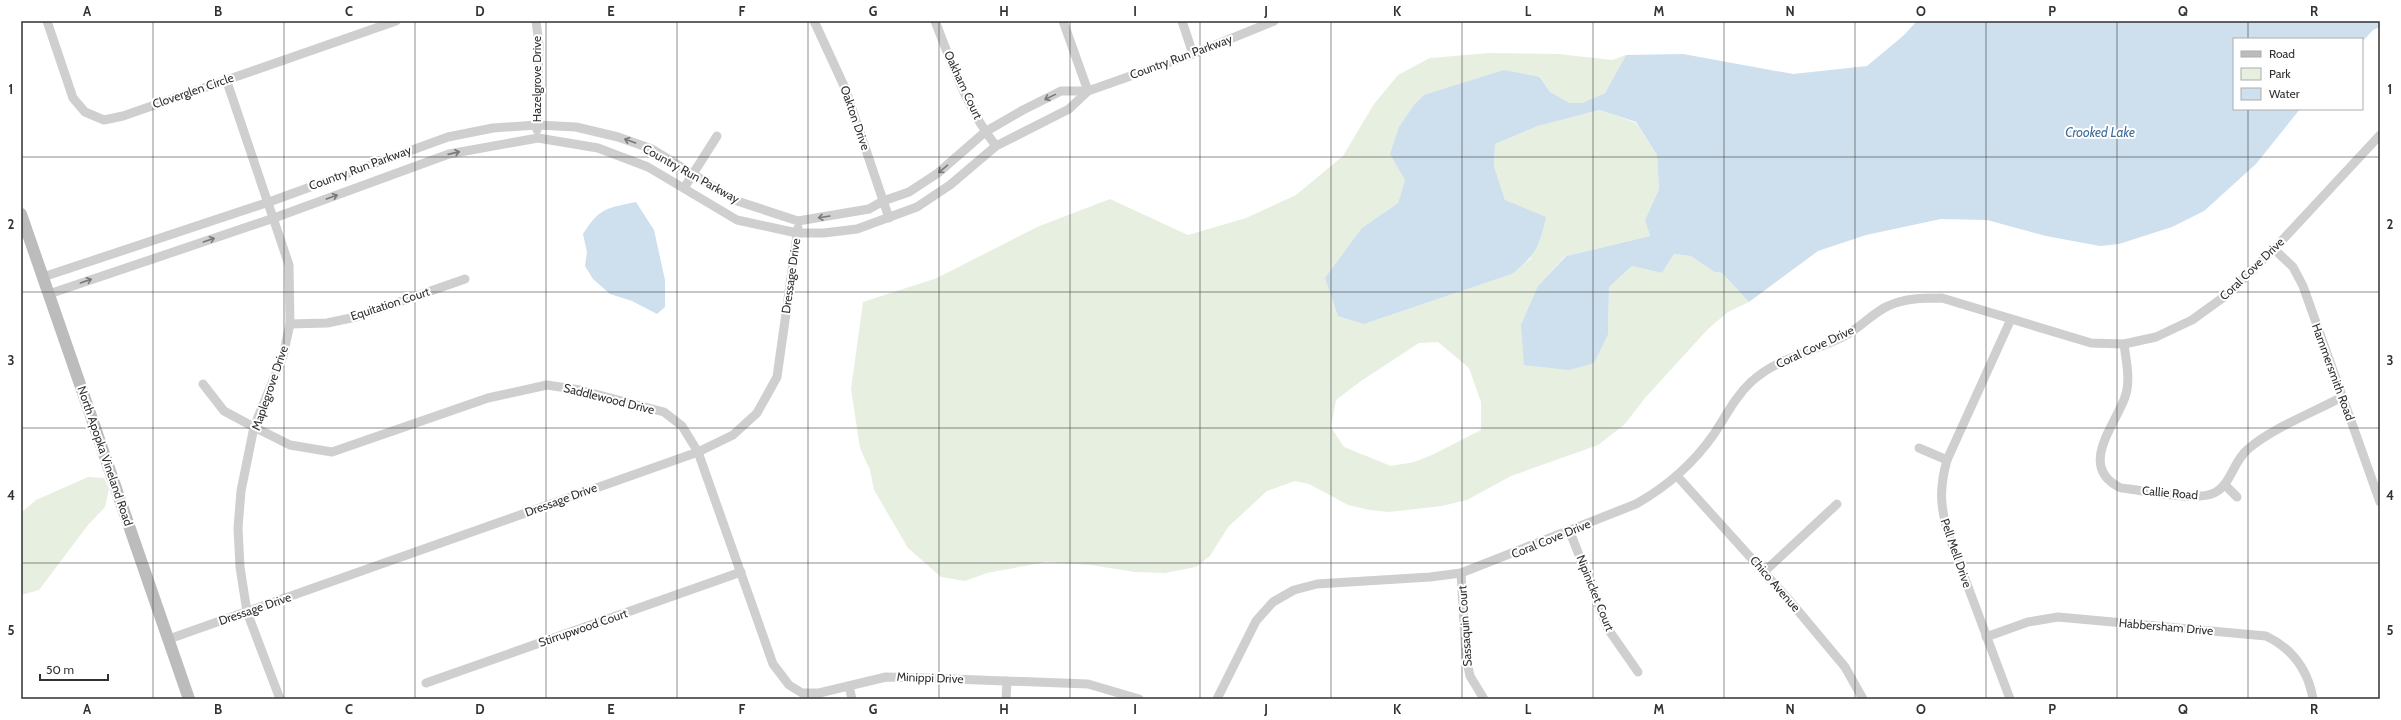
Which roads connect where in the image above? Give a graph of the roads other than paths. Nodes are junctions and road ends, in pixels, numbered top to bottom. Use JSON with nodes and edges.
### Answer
{"nodes":[{"id":1,"x":47,"y":21,"type":"edge"},
{"id":2,"x":396,"y":21,"type":"edge"},
{"id":3,"x":536,"y":21,"type":"edge"},
{"id":4,"x":814,"y":21,"type":"edge"},
{"id":5,"x":935,"y":21,"type":"edge"},
{"id":6,"x":1063,"y":21,"type":"edge"},
{"id":7,"x":1182,"y":21,"type":"edge"},
{"id":8,"x":1274,"y":21,"type":"edge"},
{"id":9,"x":1193,"y":54,"type":"junction"},
{"id":10,"x":226,"y":80,"type":"junction"},
{"id":11,"x":1088,"y":91,"type":"junction"},
{"id":12,"x":537,"y":124,"type":"junction"},
{"id":13,"x":985,"y":132,"type":"junction"},
{"id":14,"x":2380,"y":135,"type":"edge"},
{"id":15,"x":718,"y":136,"type":"dead end"},
{"id":16,"x":538,"y":138,"type":"junction"},
{"id":17,"x":996,"y":146,"type":"junction"},
{"id":18,"x":692,"y":175,"type":"junction"},
{"id":19,"x":684,"y":188,"type":"junction"},
{"id":20,"x":883,"y":201,"type":"junction"},
{"id":21,"x":269,"y":202,"type":"junction"},
{"id":22,"x":21,"y":214,"type":"edge"},
{"id":23,"x":274,"y":218,"type":"junction"},
{"id":24,"x":889,"y":218,"type":"junction"},
{"id":25,"x":798,"y":221,"type":"junction"},
{"id":26,"x":797,"y":233,"type":"junction"},
{"id":27,"x":2274,"y":249,"type":"junction"},
{"id":28,"x":43,"y":277,"type":"junction"},
{"id":29,"x":465,"y":279,"type":"dead end"},
{"id":30,"x":49,"y":294,"type":"junction"},
{"id":31,"x":2011,"y":319,"type":"junction"},
{"id":32,"x":290,"y":324,"type":"junction"},
{"id":33,"x":2124,"y":344,"type":"junction"},
{"id":34,"x":203,"y":384,"type":"dead end"},
{"id":35,"x":2342,"y":397,"type":"junction"},
{"id":36,"x":254,"y":427,"type":"junction"},
{"id":37,"x":1919,"y":448,"type":"dead end"},
{"id":38,"x":698,"y":452,"type":"junction"},
{"id":39,"x":1947,"y":460,"type":"junction"},
{"id":40,"x":1678,"y":476,"type":"junction"},
{"id":41,"x":2225,"y":485,"type":"junction"},
{"id":42,"x":2237,"y":497,"type":"dead end"},
{"id":43,"x":2380,"y":502,"type":"edge"},
{"id":44,"x":1837,"y":504,"type":"dead end"},
{"id":45,"x":1570,"y":532,"type":"junction"},
{"id":46,"x":1765,"y":571,"type":"junction"},
{"id":47,"x":741,"y":572,"type":"junction"},
{"id":48,"x":1462,"y":573,"type":"junction"},
{"id":49,"x":248,"y":612,"type":"junction"},
{"id":50,"x":759,"y":627,"type":"joint"},
{"id":51,"x":1986,"y":637,"type":"junction"},
{"id":52,"x":168,"y":639,"type":"junction"},
{"id":53,"x":1638,"y":672,"type":"dead end"},
{"id":54,"x":1007,"y":681,"type":"junction"},
{"id":55,"x":426,"y":683,"type":"dead end"},
{"id":56,"x":849,"y":686,"type":"junction"},
{"id":57,"x":189,"y":699,"type":"edge"},
{"id":58,"x":280,"y":699,"type":"edge"},
{"id":59,"x":852,"y":699,"type":"edge"},
{"id":60,"x":1006,"y":699,"type":"edge"},
{"id":61,"x":1139,"y":699,"type":"edge"},
{"id":62,"x":1217,"y":699,"type":"edge"},
{"id":63,"x":1484,"y":699,"type":"edge"},
{"id":64,"x":1863,"y":699,"type":"edge"},
{"id":65,"x":2010,"y":699,"type":"edge"},
{"id":66,"x":2313,"y":699,"type":"edge"}],
"edges":[{"from":1,"to":10,"type":"street","name":"Cloverglen Circle"},
{"from":2,"to":10,"type":"street","name":"Cloverglen Circle"},
{"from":3,"to":12,"type":"street","name":"Hazelgrove Drive"},
{"from":4,"to":20,"type":"street","name":"Oakton Drive"},
{"from":5,"to":13,"type":"street","name":"Oakham Court"},
{"from":6,"to":11,"type":"street"},
{"from":7,"to":9,"type":"street"},
{"from":8,"to":9,"type":"street","name":"Country Run Parkway"},
{"from":9,"to":11,"type":"street","name":"Country Run Parkway"},
{"from":10,"to":21,"type":"street","name":"Maplegrove Drive"},
{"from":11,"to":13,"type":"street","name":"Country Run Parkway","one_way":true},
{"from":11,"to":17,"type":"street","name":"Country Run Parkway"},
{"from":12,"to":16,"type":"street","name":"Hazelgrove Drive"},
{"from":18,"to":12,"type":"street","name":"Country Run Parkway","one_way":true},
{"from":12,"to":21,"type":"street","name":"Country Run Parkway"},
{"from":13,"to":17,"type":"street","name":"Oakham Court"},
{"from":13,"to":20,"type":"street","name":"Country Run Parkway","one_way":true},
{"from":14,"to":27,"type":"street","name":"Coral Cove Drive"},
{"from":15,"to":18,"type":"street"},
{"from":16,"to":19,"type":"street","name":"Country Run Parkway"},
{"from":23,"to":16,"type":"street","name":"Country Run Parkway","one_way":true},
{"from":17,"to":24,"type":"street","name":"Country Run Parkway"},
{"from":18,"to":19,"type":"street"},
{"from":18,"to":25,"type":"street","name":"Country Run Parkway"},
{"from":19,"to":26,"type":"street","name":"Country Run Parkway"},
{"from":20,"to":24,"type":"street","name":"Oakton Drive"},
{"from":20,"to":25,"type":"street","name":"Country Run Parkway","one_way":true},
{"from":21,"to":23,"type":"street","name":"Maplegrove Drive"},
{"from":21,"to":28,"type":"street","name":"Country Run Parkway"},
{"from":22,"to":28,"type":"main road","name":"North Apopka Vineland Road"},
{"from":30,"to":23,"type":"street","name":"Country Run Parkway","one_way":true},
{"from":23,"to":32,"type":"street","name":"Maplegrove Drive"},
{"from":24,"to":26,"type":"street","name":"Country Run Parkway"},
{"from":25,"to":26,"type":"street","name":"Dressage Drive"},
{"from":26,"to":38,"type":"street","name":"Dressage Drive"},
{"from":27,"to":33,"type":"street","name":"Coral Cove Drive"},
{"from":27,"to":35,"type":"street","name":"Hammersmith Road"},
{"from":28,"to":30,"type":"main road","name":"North Apopka Vineland Road"},
{"from":29,"to":32,"type":"street","name":"Equitation Court"},
{"from":30,"to":52,"type":"main road","name":"North Apopka Vineland Road"},
{"from":31,"to":33,"type":"street","name":"Coral Cove Drive"},
{"from":31,"to":39,"type":"street","name":"Pell Mell Drive"},
{"from":31,"to":40,"type":"street","name":"Coral Cove Drive"},
{"from":32,"to":36,"type":"street","name":"Maplegrove Drive"},
{"from":33,"to":41,"type":"street","name":"Callie Road"},
{"from":34,"to":36,"type":"street","name":"Saddlewood Drive"},
{"from":35,"to":41,"type":"street","name":"Callie Road"},
{"from":35,"to":43,"type":"street","name":"Hammersmith Road"},
{"from":36,"to":38,"type":"street","name":"Saddlewood Drive"},
{"from":36,"to":49,"type":"street","name":"Maplegrove Drive"},
{"from":37,"to":39,"type":"street"},
{"from":38,"to":47,"type":"street","name":"Saddlewood Drive"},
{"from":38,"to":49,"type":"street","name":"Dressage Drive"},
{"from":39,"to":51,"type":"street","name":"Pell Mell Drive"},
{"from":40,"to":45,"type":"street","name":"Coral Cove Drive"},
{"from":40,"to":46,"type":"street","name":"Chico Avenue"},
{"from":41,"to":42,"type":"street"},
{"from":44,"to":46,"type":"street"},
{"from":45,"to":48,"type":"street","name":"Coral Cove Drive"},
{"from":45,"to":53,"type":"street","name":"Nipinicket Court"},
{"from":46,"to":64,"type":"street","name":"Chico Avenue"},
{"from":47,"to":50,"type":"street","name":"Saddlewood Drive"},
{"from":47,"to":55,"type":"street","name":"Stirrupwood Court"},
{"from":48,"to":62,"type":"street","name":"Coral Cove Drive"},
{"from":48,"to":63,"type":"street","name":"Sassaquin Court"},
{"from":49,"to":52,"type":"street","name":"Dressage Drive"},
{"from":49,"to":58,"type":"street","name":"Maplegrove Drive"},
{"from":50,"to":56,"type":"street","name":"Minippi Drive"},
{"from":51,"to":65,"type":"street","name":"Pell Mell Drive"},
{"from":51,"to":66,"type":"street","name":"Habbersham Drive"},
{"from":52,"to":57,"type":"main road","name":"North Apopka Vineland Road"},
{"from":54,"to":56,"type":"street","name":"Minippi Drive"},
{"from":54,"to":60,"type":"street"},
{"from":54,"to":61,"type":"street","name":"Minippi Drive"},
{"from":56,"to":59,"type":"street"}]}
